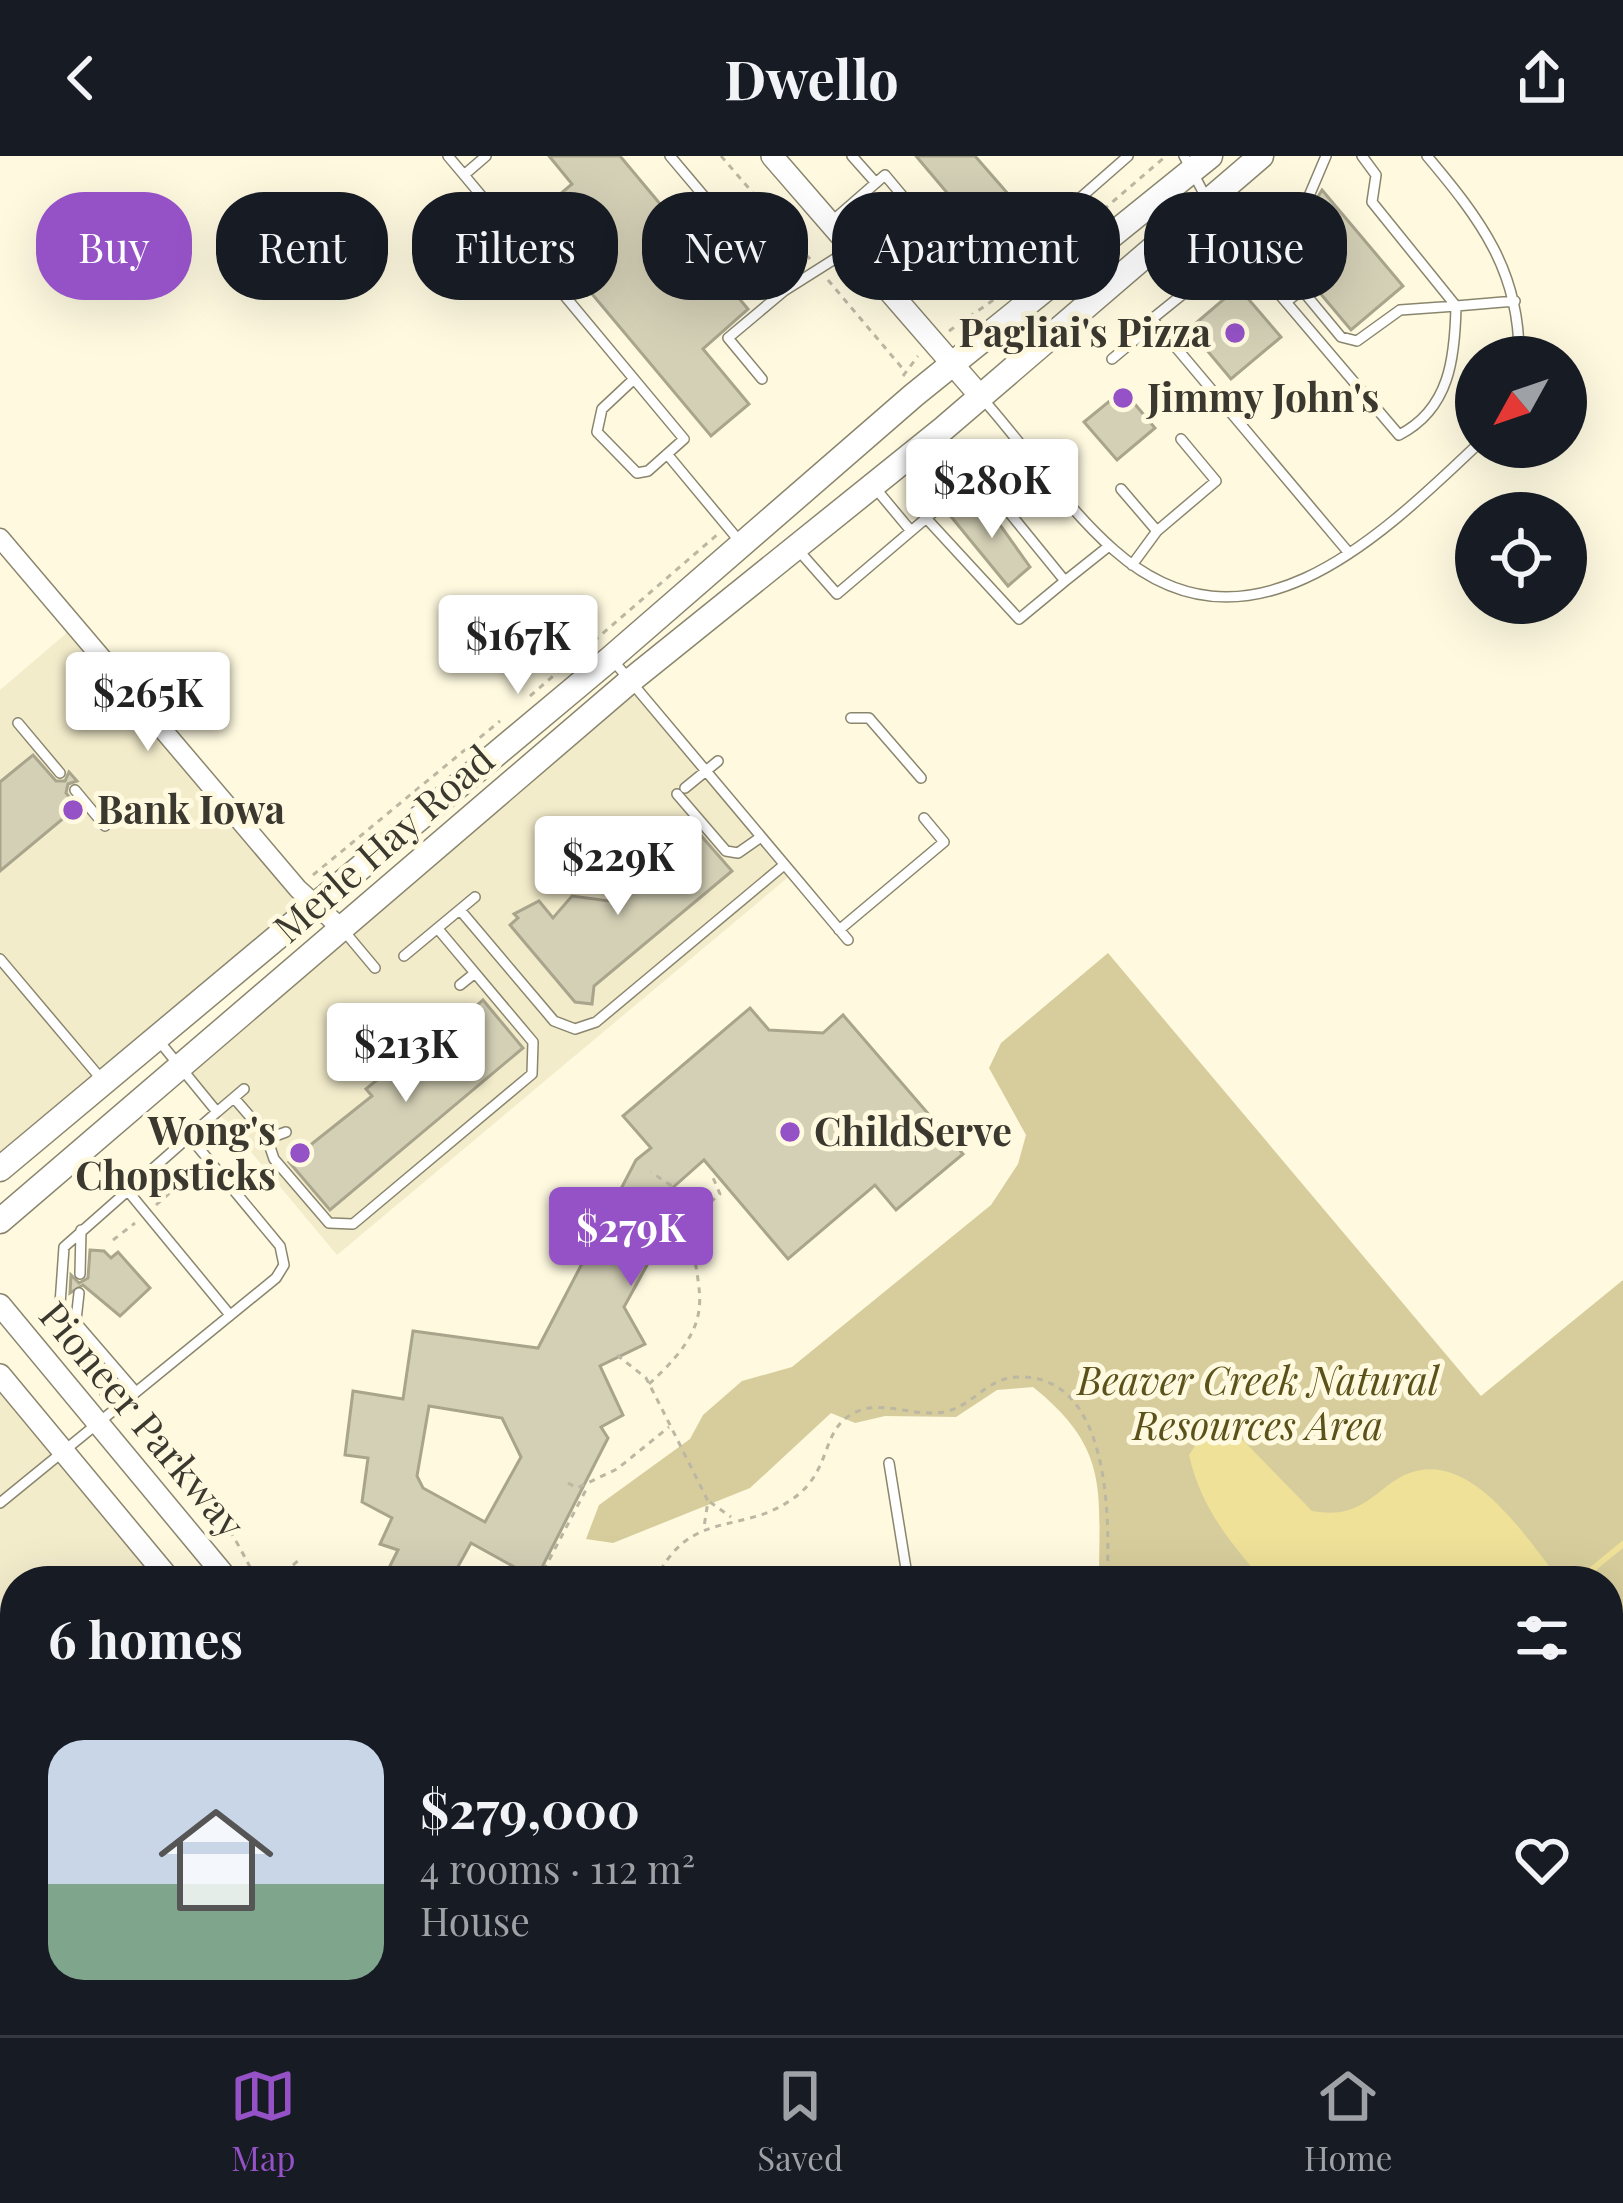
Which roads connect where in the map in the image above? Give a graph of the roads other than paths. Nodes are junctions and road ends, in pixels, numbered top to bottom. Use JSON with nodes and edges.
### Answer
{"nodes":[{"id":1,"x":448,"y":156,"type":"edge"},
{"id":2,"x":486,"y":156,"type":"edge"},
{"id":3,"x":670,"y":156,"type":"edge"},
{"id":4,"x":772,"y":156,"type":"edge"},
{"id":5,"x":852,"y":156,"type":"edge"},
{"id":6,"x":1128,"y":156,"type":"edge"},
{"id":7,"x":1261,"y":156,"type":"edge"},
{"id":8,"x":1326,"y":156,"type":"edge"},
{"id":9,"x":1362,"y":156,"type":"edge"},
{"id":10,"x":1427,"y":156,"type":"edge"},
{"id":11,"x":1197,"y":160,"type":"edge"},
{"id":12,"x":464,"y":175,"type":"junction"},
{"id":13,"x":875,"y":183,"type":"junction"},
{"id":14,"x":700,"y":192,"type":"edge"},
{"id":15,"x":900,"y":192,"type":"edge"},
{"id":16,"x":1087,"y":192,"type":"edge"},
{"id":17,"x":1206,"y":192,"type":"edge"},
{"id":18,"x":1219,"y":192,"type":"edge"},
{"id":19,"x":1311,"y":192,"type":"edge"},
{"id":20,"x":830,"y":223,"type":"junction"},
{"id":21,"x":832,"y":225,"type":"edge"},
{"id":22,"x":1120,"y":225,"type":"edge"},
{"id":23,"x":1144,"y":258,"type":"edge"},
{"id":24,"x":1120,"y":279,"type":"edge"},
{"id":25,"x":774,"y":300,"type":"edge"},
{"id":26,"x":897,"y":300,"type":"edge"},
{"id":27,"x":1030,"y":300,"type":"edge"},
{"id":28,"x":1096,"y":300,"type":"edge"},
{"id":29,"x":1176,"y":300,"type":"edge"},
{"id":30,"x":1515,"y":301,"type":"junction"},
{"id":31,"x":1286,"y":302,"type":"joint"},
{"id":32,"x":1456,"y":306,"type":"junction"},
{"id":33,"x":1155,"y":322,"type":"junction"},
{"id":34,"x":1518,"y":336,"type":"edge"},
{"id":35,"x":1112,"y":359,"type":"dead end"},
{"id":36,"x":952,"y":364,"type":"junction"},
{"id":37,"x":762,"y":379,"type":"dead end"},
{"id":38,"x":634,"y":380,"type":"junction"},
{"id":39,"x":981,"y":397,"type":"junction"},
{"id":40,"x":1181,"y":439,"type":"dead end"},
{"id":41,"x":668,"y":454,"type":"junction"},
{"id":42,"x":1455,"y":464,"type":"edge"},
{"id":43,"x":874,"y":487,"type":"junction"},
{"id":44,"x":1121,"y":489,"type":"dead end"},
{"id":45,"x":926,"y":518,"type":"junction"},
{"id":46,"x":911,"y":531,"type":"junction"},
{"id":47,"x":1157,"y":531,"type":"junction"},
{"id":48,"x":0,"y":538,"type":"edge"},
{"id":49,"x":741,"y":542,"type":"junction"},
{"id":50,"x":1109,"y":546,"type":"junction"},
{"id":51,"x":797,"y":550,"type":"junction"},
{"id":52,"x":1348,"y":553,"type":"junction"},
{"id":53,"x":1132,"y":565,"type":"junction"},
{"id":54,"x":1065,"y":581,"type":"junction"},
{"id":55,"x":611,"y":658,"type":"junction"},
{"id":56,"x":630,"y":681,"type":"junction"},
{"id":57,"x":851,"y":718,"type":"dead end"},
{"id":58,"x":18,"y":723,"type":"dead end"},
{"id":59,"x":718,"y":761,"type":"dead end"},
{"id":60,"x":705,"y":771,"type":"junction"},
{"id":61,"x":60,"y":773,"type":"dead end"},
{"id":62,"x":921,"y":778,"type":"dead end"},
{"id":63,"x":75,"y":790,"type":"dead end"},
{"id":64,"x":753,"y":802,"type":"dead end"},
{"id":65,"x":740,"y":813,"type":"junction"},
{"id":66,"x":924,"y":818,"type":"dead end"},
{"id":67,"x":105,"y":826,"type":"dead end"},
{"id":68,"x":760,"y":837,"type":"junction"},
{"id":69,"x":934,"y":851,"type":"junction"},
{"id":70,"x":943,"y":862,"type":"dead end"},
{"id":71,"x":784,"y":865,"type":"junction"},
{"id":72,"x":815,"y":876,"type":"dead end"},
{"id":73,"x":896,"y":882,"type":"junction"},
{"id":74,"x":803,"y":887,"type":"junction"},
{"id":75,"x":906,"y":894,"type":"dead end"},
{"id":76,"x":475,"y":897,"type":"dead end"},
{"id":77,"x":316,"y":907,"type":"junction"},
{"id":78,"x":460,"y":910,"type":"junction"},
{"id":79,"x":340,"y":927,"type":"junction"},
{"id":80,"x":438,"y":928,"type":"junction"},
{"id":81,"x":839,"y":930,"type":"junction"},
{"id":82,"x":848,"y":940,"type":"dead end"},
{"id":83,"x":404,"y":956,"type":"dead end"},
{"id":84,"x":0,"y":958,"type":"edge"},
{"id":85,"x":375,"y":968,"type":"dead end"},
{"id":86,"x":475,"y":973,"type":"junction"},
{"id":87,"x":460,"y":985,"type":"dead end"},
{"id":88,"x":55,"y":998,"type":"dead end"},
{"id":89,"x":42,"y":1009,"type":"junction"},
{"id":90,"x":156,"y":1038,"type":"junction"},
{"id":91,"x":181,"y":1068,"type":"junction"},
{"id":92,"x":103,"y":1081,"type":"junction"},
{"id":93,"x":244,"y":1089,"type":"dead end"},
{"id":94,"x":234,"y":1097,"type":"junction"},
{"id":95,"x":217,"y":1112,"type":"junction"},
{"id":96,"x":286,"y":1132,"type":"dead end"},
{"id":97,"x":188,"y":1135,"type":"junction"},
{"id":98,"x":267,"y":1139,"type":"junction"},
{"id":99,"x":0,"y":1169,"type":"edge"},
{"id":100,"x":127,"y":1190,"type":"junction"},
{"id":101,"x":0,"y":1221,"type":"edge"},
{"id":102,"x":81,"y":1230,"type":"junction"},
{"id":103,"x":80,"y":1274,"type":"dead end"},
{"id":104,"x":79,"y":1293,"type":"dead end"},
{"id":105,"x":0,"y":1305,"type":"edge"},
{"id":106,"x":230,"y":1315,"type":"junction"},
{"id":107,"x":76,"y":1320,"type":"junction"},
{"id":108,"x":0,"y":1375,"type":"edge"},
{"id":109,"x":135,"y":1391,"type":"junction"},
{"id":110,"x":104,"y":1417,"type":"junction"},
{"id":111,"x":64,"y":1451,"type":"junction"},
{"id":112,"x":890,"y":1463,"type":"dead end"},
{"id":113,"x":0,"y":1485,"type":"edge"},
{"id":114,"x":5,"y":1499,"type":"edge"},
{"id":115,"x":159,"y":1566,"type":"edge"},
{"id":116,"x":218,"y":1566,"type":"edge"},
{"id":117,"x":906,"y":1566,"type":"edge"}],
"edges":[{"from":1,"to":12,"type":"lane"},
{"from":2,"to":12,"type":"lane"},
{"from":3,"to":14,"type":"lane"},
{"from":4,"to":20,"type":"street"},
{"from":5,"to":13,"type":"lane"},
{"from":6,"to":16,"type":"lane"},
{"from":7,"to":18,"type":"main road","name":"Merle Hay Road"},
{"from":8,"to":19,"type":"lane"},
{"from":9,"to":32,"type":"lane"},
{"from":10,"to":30,"type":"lane"},
{"from":11,"to":17,"type":"lane"},
{"from":11,"to":22,"type":"main road","name":"Merle Hay Road"},
{"from":12,"to":38,"type":"lane"},
{"from":13,"to":15,"type":"lane"},
{"from":13,"to":20,"type":"lane"},
{"from":20,"to":21,"type":"street"},
{"from":23,"to":24,"type":"main road","name":"Merle Hay Road"},
{"from":25,"to":37,"type":"lane"},
{"from":26,"to":36,"type":"street"},
{"from":27,"to":36,"type":"main road","name":"Merle Hay Road"},
{"from":28,"to":39,"type":"main road","name":"Merle Hay Road"},
{"from":29,"to":33,"type":"lane"},
{"from":30,"to":32,"type":"lane"},
{"from":30,"to":34,"type":"lane"},
{"from":31,"to":32,"type":"lane"},
{"from":31,"to":32,"type":"lane"},
{"from":33,"to":35,"type":"lane"},
{"from":33,"to":52,"type":"lane"},
{"from":36,"to":39,"type":"street"},
{"from":36,"to":49,"type":"main road","name":"Merle Hay Road"},
{"from":38,"to":41,"type":"lane"},
{"from":38,"to":41,"type":"lane"},
{"from":39,"to":43,"type":"main road","name":"Merle Hay Road"},
{"from":39,"to":50,"type":"lane"},
{"from":40,"to":47,"type":"lane"},
{"from":41,"to":49,"type":"lane"},
{"from":42,"to":52,"type":"lane"},
{"from":43,"to":46,"type":"lane"},
{"from":43,"to":51,"type":"main road","name":"Merle Hay Road"},
{"from":44,"to":47,"type":"lane"},
{"from":45,"to":46,"type":"lane"},
{"from":45,"to":54,"type":"lane"},
{"from":45,"to":54,"type":"lane"},
{"from":46,"to":51,"type":"lane"},
{"from":47,"to":53,"type":"lane"},
{"from":48,"to":77,"type":"street"},
{"from":49,"to":55,"type":"main road","name":"Merle Hay Road"},
{"from":50,"to":53,"type":"lane"},
{"from":50,"to":54,"type":"lane"},
{"from":51,"to":56,"type":"main road","name":"Merle Hay Road"},
{"from":52,"to":53,"type":"lane"},
{"from":55,"to":56,"type":"lane"},
{"from":55,"to":77,"type":"main road","name":"Merle Hay Road"},
{"from":56,"to":60,"type":"lane"},
{"from":56,"to":79,"type":"main road","name":"Merle Hay Road"},
{"from":57,"to":62,"type":"lane"},
{"from":58,"to":61,"type":"lane"},
{"from":59,"to":60,"type":"lane"},
{"from":60,"to":65,"type":"lane"},
{"from":60,"to":68,"type":"lane"},
{"from":63,"to":67,"type":"lane"},
{"from":64,"to":65,"type":"lane"},
{"from":65,"to":68,"type":"lane"},
{"from":66,"to":69,"type":"lane"},
{"from":68,"to":71,"type":"lane"},
{"from":69,"to":70,"type":"lane"},
{"from":69,"to":73,"type":"lane"},
{"from":71,"to":74,"type":"lane"},
{"from":71,"to":78,"type":"lane"},
{"from":72,"to":74,"type":"lane"},
{"from":73,"to":75,"type":"lane"},
{"from":73,"to":81,"type":"lane"},
{"from":74,"to":81,"type":"lane"},
{"from":76,"to":78,"type":"lane"},
{"from":77,"to":79,"type":"street"},
{"from":77,"to":90,"type":"main road","name":"Merle Hay Road"},
{"from":78,"to":80,"type":"lane"},
{"from":79,"to":85,"type":"lane"},
{"from":79,"to":91,"type":"main road","name":"Merle Hay Road"},
{"from":80,"to":83,"type":"lane"},
{"from":80,"to":86,"type":"lane"},
{"from":81,"to":82,"type":"lane"},
{"from":84,"to":89,"type":"lane"},
{"from":86,"to":87,"type":"lane"},
{"from":86,"to":98,"type":"lane"},
{"from":88,"to":89,"type":"lane"},
{"from":89,"to":92,"type":"lane"},
{"from":90,"to":91,"type":"lane"},
{"from":90,"to":92,"type":"main road","name":"Merle Hay Road"},
{"from":91,"to":95,"type":"lane"},
{"from":91,"to":101,"type":"main road","name":"Merle Hay Road"},
{"from":92,"to":99,"type":"main road","name":"Merle Hay Road"},
{"from":93,"to":94,"type":"lane"},
{"from":94,"to":95,"type":"lane"},
{"from":94,"to":98,"type":"lane"},
{"from":95,"to":97,"type":"lane"},
{"from":96,"to":98,"type":"lane"},
{"from":97,"to":100,"type":"lane"},
{"from":97,"to":106,"type":"lane"},
{"from":100,"to":102,"type":"lane"},
{"from":100,"to":106,"type":"lane"},
{"from":102,"to":103,"type":"lane"},
{"from":102,"to":107,"type":"lane"},
{"from":104,"to":107,"type":"lane"},
{"from":105,"to":110,"type":"street","name":"Pioneer Parkway"},
{"from":106,"to":109,"type":"lane"},
{"from":107,"to":109,"type":"lane"},
{"from":108,"to":111,"type":"street","name":"Pioneer Parkway"},
{"from":109,"to":110,"type":"lane"},
{"from":110,"to":111,"type":"lane"},
{"from":110,"to":116,"type":"street","name":"Pioneer Parkway"},
{"from":111,"to":114,"type":"lane"},
{"from":111,"to":115,"type":"street","name":"Pioneer Parkway"},
{"from":112,"to":117,"type":"lane"},
{"from":113,"to":114,"type":"lane"}]}
